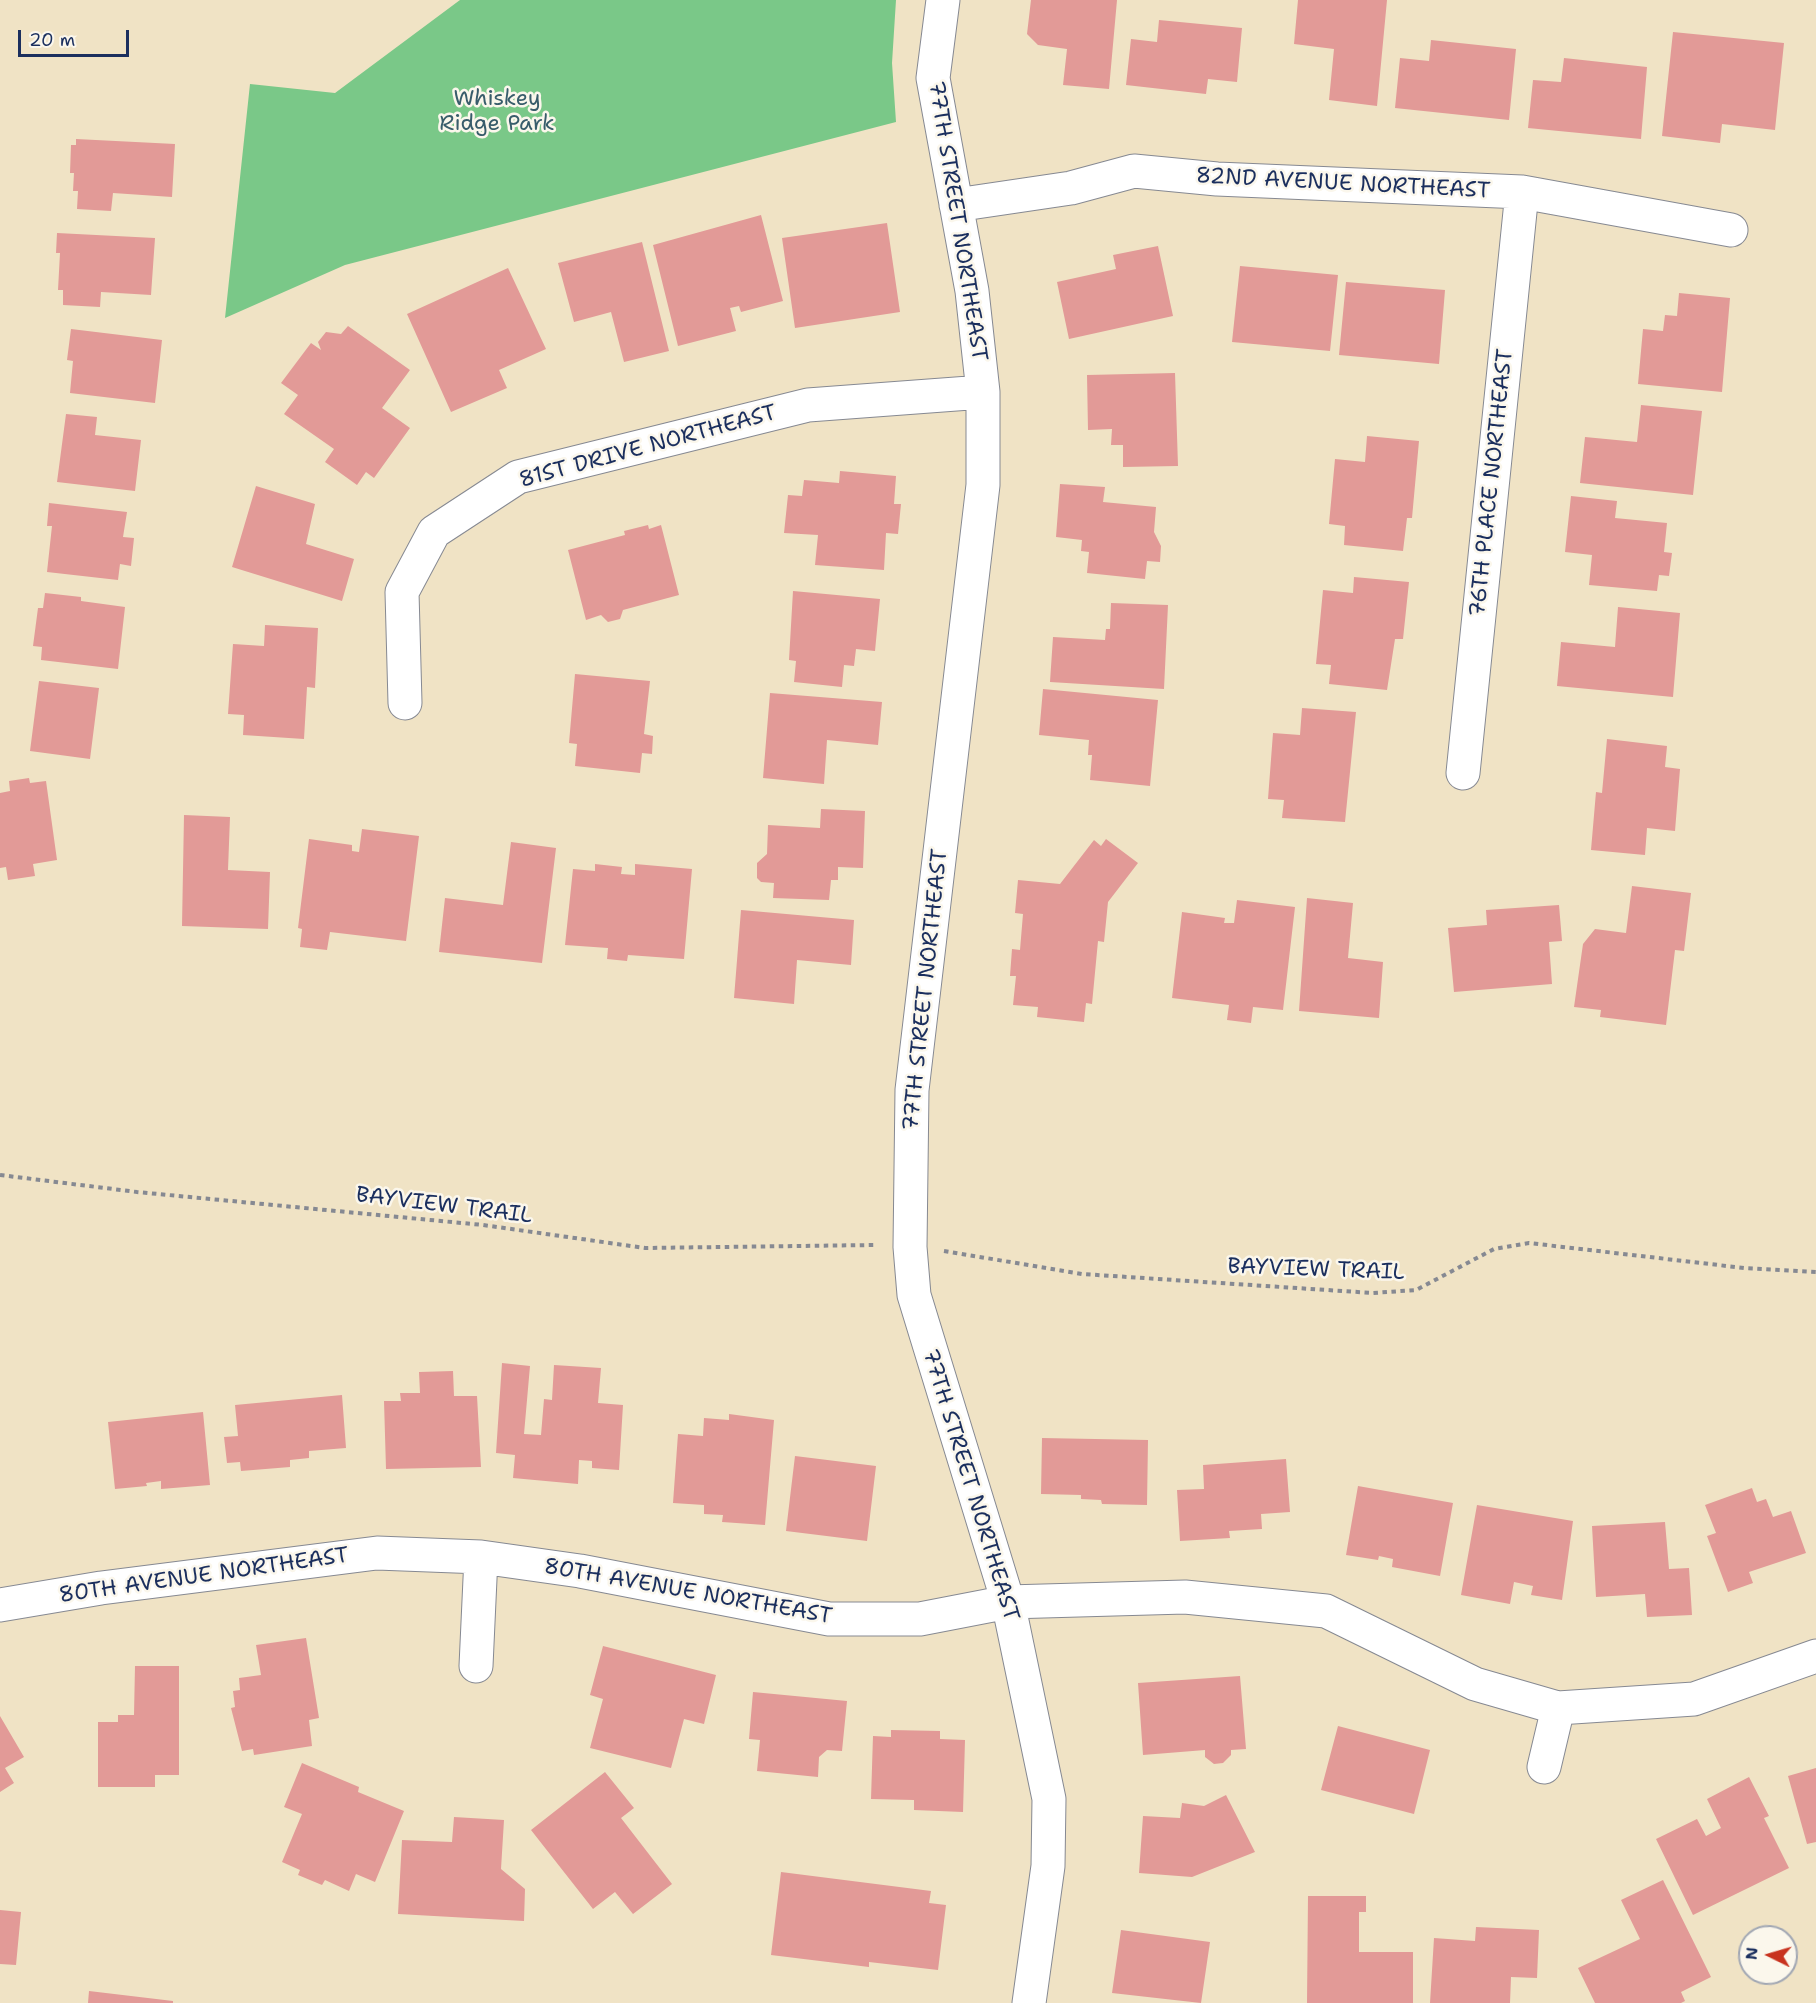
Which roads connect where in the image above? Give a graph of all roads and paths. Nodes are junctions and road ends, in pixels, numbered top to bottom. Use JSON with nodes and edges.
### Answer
{"nodes":[{"id":1,"x":943,"y":0,"type":"edge"},
{"id":2,"x":1522,"y":192,"type":"junction"},
{"id":3,"x":956,"y":205,"type":"junction"},
{"id":4,"x":1731,"y":230,"type":"dead end"},
{"id":5,"x":983,"y":392,"type":"junction"},
{"id":6,"x":405,"y":703,"type":"dead end"},
{"id":7,"x":1463,"y":773,"type":"dead end"},
{"id":8,"x":0,"y":1175,"type":"edge"},
{"id":9,"x":877,"y":1245,"type":"dead end"},
{"id":10,"x":950,"y":1251,"type":"dead end"},
{"id":11,"x":1816,"y":1272,"type":"edge"},
{"id":12,"x":481,"y":1557,"type":"junction"},
{"id":13,"x":1008,"y":1602,"type":"junction"},
{"id":14,"x":0,"y":1605,"type":"edge"},
{"id":15,"x":1816,"y":1656,"type":"edge"},
{"id":16,"x":476,"y":1666,"type":"dead end"},
{"id":17,"x":1558,"y":1708,"type":"junction"},
{"id":18,"x":1544,"y":1767,"type":"dead end"},
{"id":19,"x":1029,"y":2003,"type":"edge"}],
"edges":[{"from":1,"to":3,"type":"street","name":"77TH STREET NORTHEAST"},
{"from":2,"to":3,"type":"street","name":"82ND AVENUE NORTHEAST"},
{"from":2,"to":4,"type":"street","name":"82ND AVENUE NORTHEAST"},
{"from":2,"to":7,"type":"street","name":"76TH PLACE NORTHEAST"},
{"from":3,"to":5,"type":"street","name":"77TH STREET NORTHEAST"},
{"from":5,"to":6,"type":"street","name":"81ST DRIVE NORTHEAST"},
{"from":5,"to":13,"type":"street","name":"77TH STREET NORTHEAST"},
{"from":8,"to":9,"type":"path","name":"BAYVIEW TRAIL"},
{"from":10,"to":11,"type":"path","name":"BAYVIEW TRAIL"},
{"from":12,"to":13,"type":"street","name":"80TH AVENUE NORTHEAST"},
{"from":12,"to":14,"type":"street","name":"80TH AVENUE NORTHEAST"},
{"from":12,"to":16,"type":"street"},
{"from":13,"to":17,"type":"street","name":"80TH AVENUE NORTHEAST"},
{"from":13,"to":19,"type":"street","name":"77TH STREET NORTHEAST"},
{"from":15,"to":17,"type":"street","name":"80TH AVENUE NORTHEAST"},
{"from":17,"to":18,"type":"street"}]}
